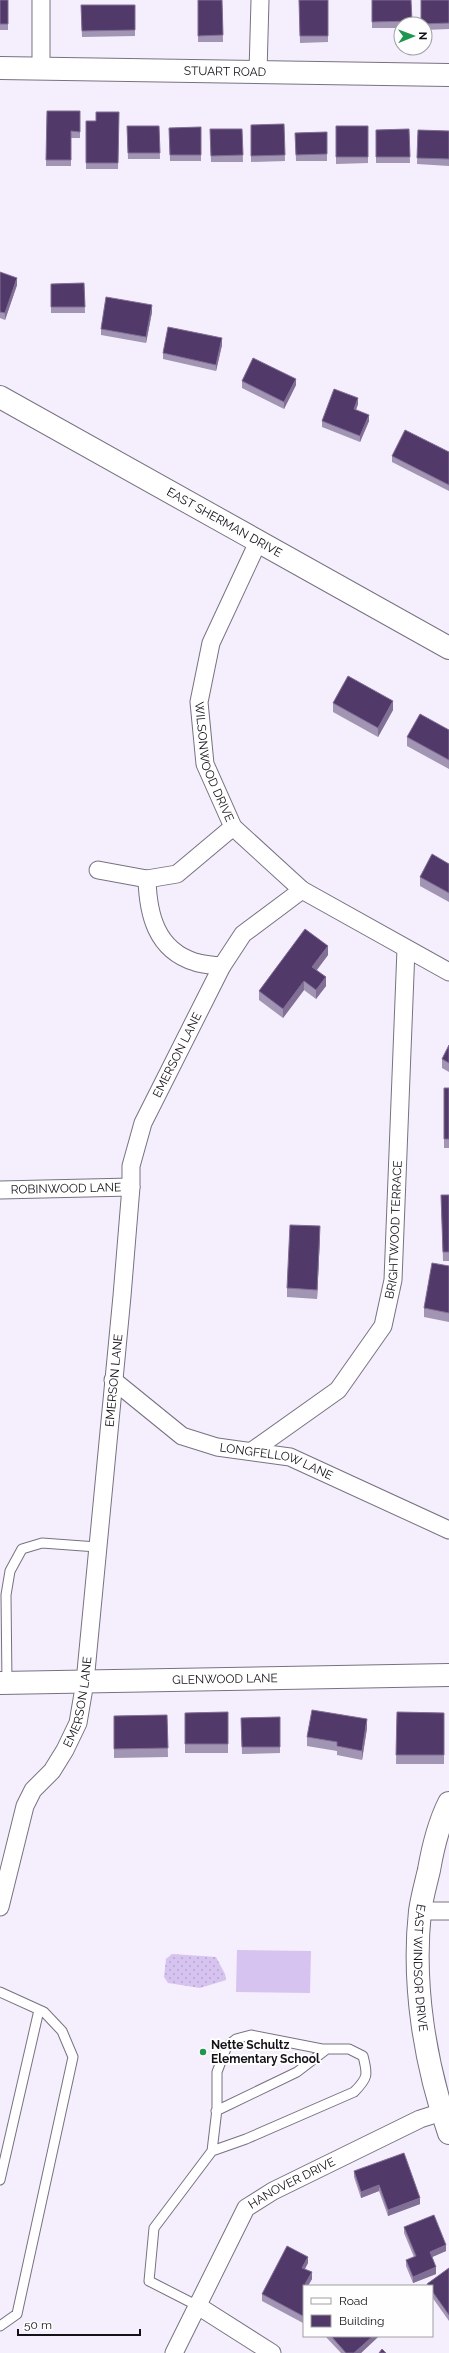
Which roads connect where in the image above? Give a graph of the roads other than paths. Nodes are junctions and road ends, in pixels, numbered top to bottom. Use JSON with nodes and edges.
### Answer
{"nodes":[{"id":1,"x":41,"y":0,"type":"edge"},
{"id":2,"x":260,"y":0,"type":"edge"},
{"id":3,"x":0,"y":68,"type":"edge"},
{"id":4,"x":41,"y":69,"type":"junction"},
{"id":5,"x":258,"y":72,"type":"junction"},
{"id":6,"x":449,"y":75,"type":"edge"},
{"id":7,"x":0,"y":396,"type":"edge"},
{"id":8,"x":258,"y":542,"type":"junction"},
{"id":9,"x":449,"y":648,"type":"edge"},
{"id":10,"x":233,"y":827,"type":"junction"},
{"id":11,"x":98,"y":870,"type":"dead end"},
{"id":12,"x":147,"y":879,"type":"junction"},
{"id":13,"x":302,"y":890,"type":"junction"},
{"id":14,"x":406,"y":949,"type":"junction"},
{"id":15,"x":222,"y":966,"type":"junction"},
{"id":16,"x":449,"y":972,"type":"edge"},
{"id":17,"x":131,"y":1186,"type":"junction"},
{"id":18,"x":0,"y":1190,"type":"edge"},
{"id":19,"x":113,"y":1380,"type":"junction"},
{"id":20,"x":252,"y":1451,"type":"junction"},
{"id":21,"x":449,"y":1530,"type":"edge"},
{"id":22,"x":97,"y":1547,"type":"junction"},
{"id":23,"x":449,"y":1675,"type":"edge"},
{"id":24,"x":85,"y":1682,"type":"junction"},
{"id":25,"x":3,"y":1683,"type":"edge"},
{"id":26,"x":449,"y":1803,"type":"edge"},
{"id":27,"x":1,"y":1901,"type":"edge"},
{"id":28,"x":420,"y":1911,"type":"junction"},
{"id":29,"x":449,"y":1911,"type":"edge"},
{"id":30,"x":0,"y":1992,"type":"edge"},
{"id":31,"x":39,"y":2010,"type":"junction"},
{"id":32,"x":327,"y":2049,"type":"junction"},
{"id":33,"x":216,"y":2111,"type":"junction"},
{"id":34,"x":442,"y":2112,"type":"junction"},
{"id":35,"x":449,"y":2133,"type":"edge"},
{"id":36,"x":212,"y":2151,"type":"junction"},
{"id":37,"x":0,"y":2180,"type":"edge"},
{"id":38,"x":198,"y":2306,"type":"junction"},
{"id":39,"x":0,"y":2326,"type":"edge"},
{"id":40,"x":174,"y":2353,"type":"edge"},
{"id":41,"x":272,"y":2353,"type":"edge"}],
"edges":[{"from":1,"to":4,"type":"street"},
{"from":2,"to":5,"type":"street"},
{"from":3,"to":4,"type":"street","name":"STUART ROAD"},
{"from":4,"to":5,"type":"street","name":"STUART ROAD"},
{"from":5,"to":6,"type":"street","name":"STUART ROAD"},
{"from":7,"to":8,"type":"street","name":"EAST SHERMAN DRIVE"},
{"from":8,"to":9,"type":"street","name":"EAST SHERMAN DRIVE"},
{"from":8,"to":10,"type":"street","name":"WILSONWOOD DRIVE"},
{"from":10,"to":12,"type":"street"},
{"from":10,"to":13,"type":"street","name":"WILSONWOOD DRIVE"},
{"from":11,"to":12,"type":"street"},
{"from":12,"to":15,"type":"street"},
{"from":13,"to":14,"type":"street","name":"WILSONWOOD DRIVE"},
{"from":13,"to":15,"type":"street","name":"EMERSON LANE"},
{"from":14,"to":16,"type":"street","name":"WILSONWOOD DRIVE"},
{"from":14,"to":20,"type":"street","name":"BRIGHTWOOD TERRACE"},
{"from":15,"to":17,"type":"street","name":"EMERSON LANE"},
{"from":17,"to":18,"type":"street","name":"ROBINWOOD LANE"},
{"from":17,"to":19,"type":"street","name":"EMERSON LANE"},
{"from":19,"to":20,"type":"street","name":"LONGFELLOW LANE"},
{"from":19,"to":22,"type":"street","name":"EMERSON LANE"},
{"from":20,"to":21,"type":"street","name":"LONGFELLOW LANE"},
{"from":22,"to":24,"type":"street","name":"EMERSON LANE"},
{"from":22,"to":25,"type":"lane"},
{"from":23,"to":24,"type":"street","name":"GLENWOOD LANE"},
{"from":24,"to":25,"type":"street","name":"GLENWOOD LANE"},
{"from":24,"to":27,"type":"street","name":"EMERSON LANE"},
{"from":26,"to":28,"type":"street","name":"EAST WINDSOR DRIVE"},
{"from":28,"to":29,"type":"street"},
{"from":28,"to":34,"type":"street","name":"EAST WINDSOR DRIVE"},
{"from":30,"to":31,"type":"lane"},
{"from":31,"to":37,"type":"lane"},
{"from":31,"to":39,"type":"lane"},
{"from":32,"to":33,"type":"lane"},
{"from":32,"to":33,"type":"lane"},
{"from":32,"to":36,"type":"lane"},
{"from":33,"to":36,"type":"lane"},
{"from":34,"to":35,"type":"street","name":"EAST WINDSOR DRIVE"},
{"from":34,"to":38,"type":"street","name":"HANOVER DRIVE"},
{"from":36,"to":38,"type":"lane"},
{"from":38,"to":40,"type":"street","name":"HANOVER DRIVE"},
{"from":38,"to":41,"type":"street"}]}
